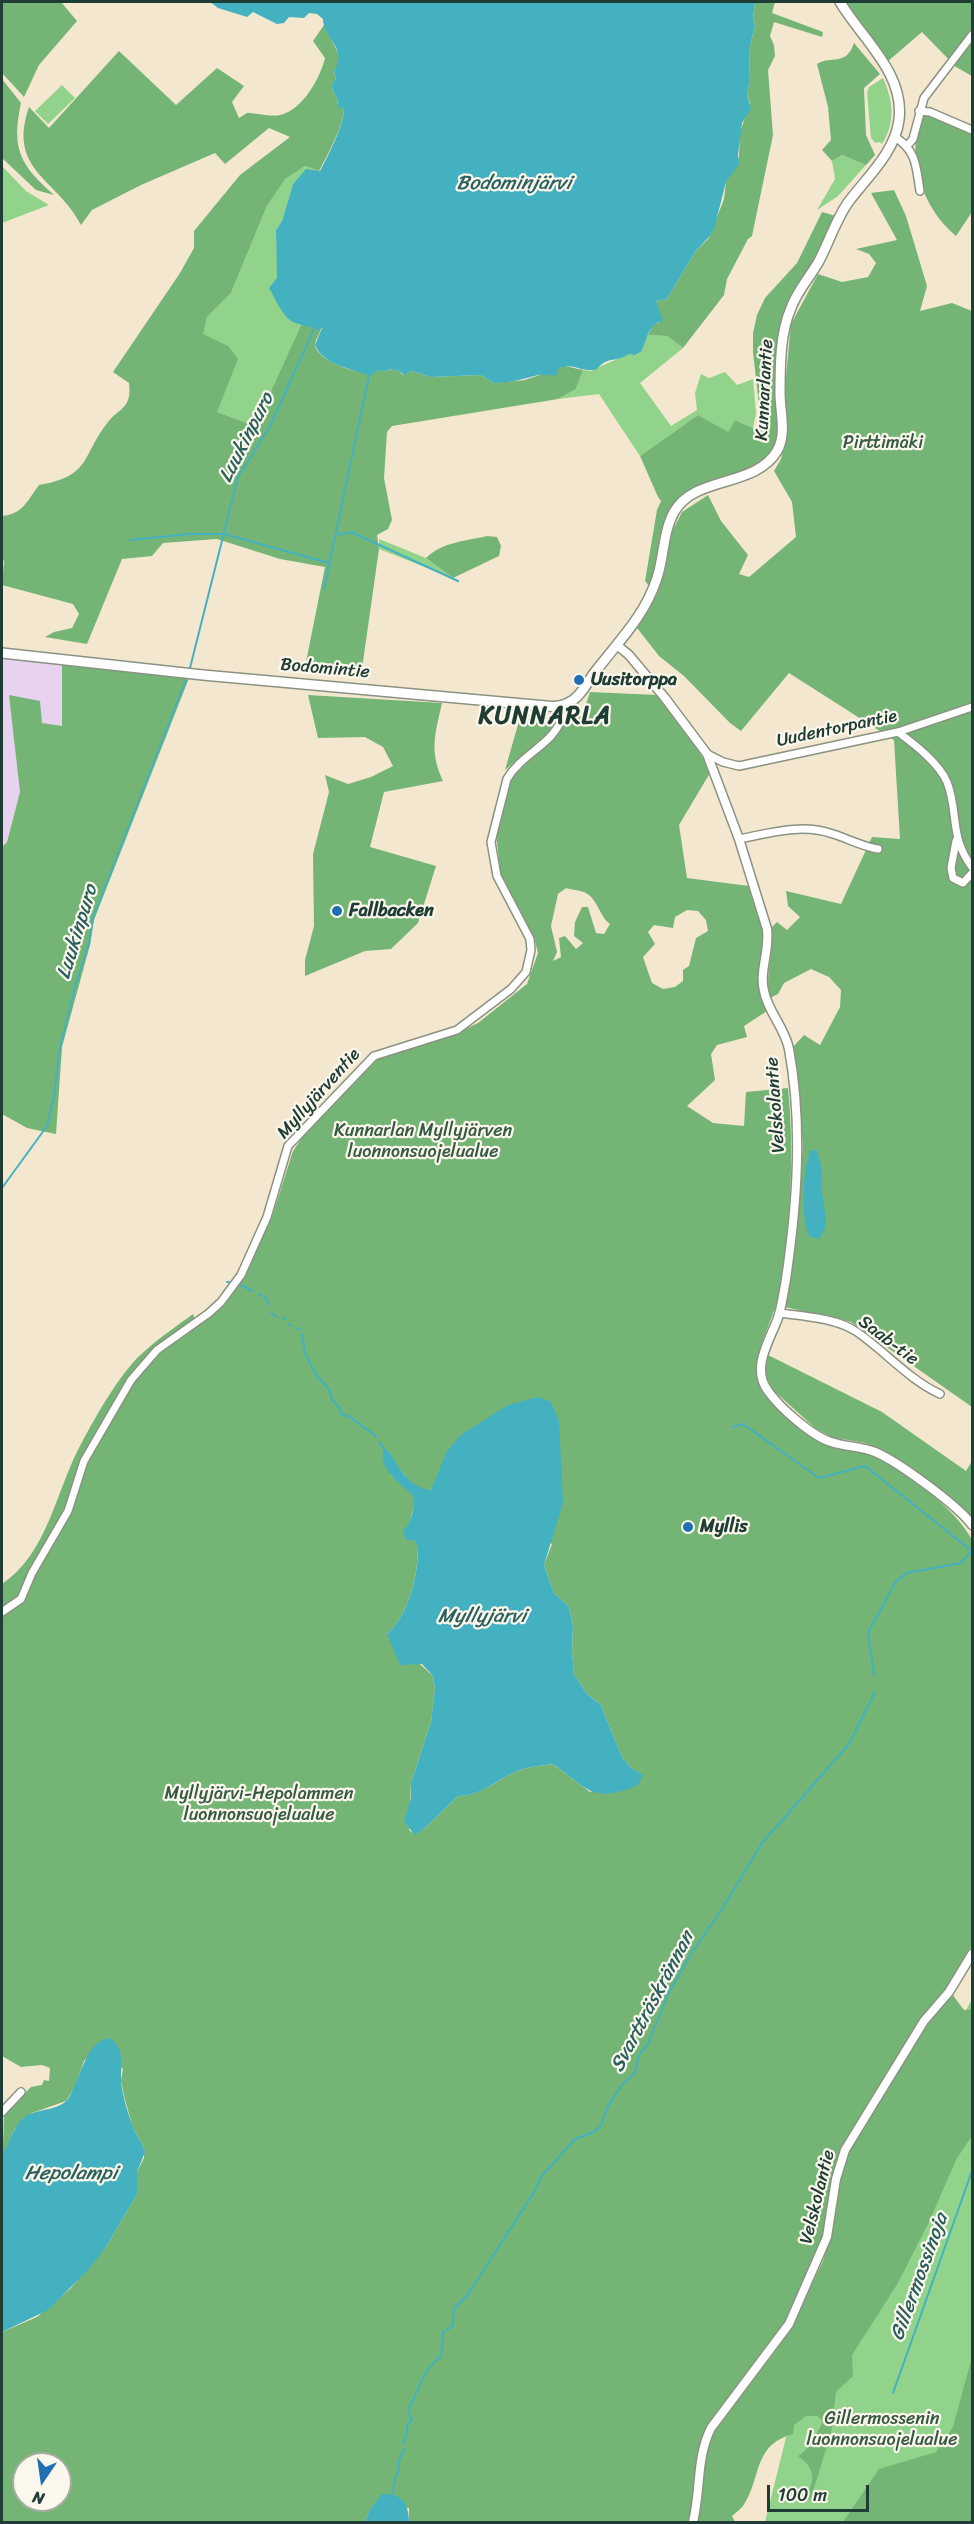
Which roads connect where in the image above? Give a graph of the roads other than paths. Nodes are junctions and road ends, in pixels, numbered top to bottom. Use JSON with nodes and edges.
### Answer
{"nodes":[{"id":1,"x":840,"y":2,"type":"edge"},
{"id":2,"x":972,"y":35,"type":"edge"},
{"id":3,"x":919,"y":111,"type":"junction"},
{"id":4,"x":972,"y":130,"type":"edge"},
{"id":5,"x":895,"y":136,"type":"junction"},
{"id":6,"x":908,"y":146,"type":"junction"},
{"id":7,"x":920,"y":191,"type":"dead end"},
{"id":8,"x":618,"y":645,"type":"junction"},
{"id":9,"x":2,"y":653,"type":"edge"},
{"id":10,"x":569,"y":703,"type":"junction"},
{"id":11,"x":972,"y":707,"type":"edge"},
{"id":12,"x":898,"y":732,"type":"junction"},
{"id":13,"x":707,"y":754,"type":"junction"},
{"id":14,"x":957,"y":838,"type":"junction"},
{"id":15,"x":739,"y":839,"type":"junction"},
{"id":16,"x":878,"y":849,"type":"dead end"},
{"id":17,"x":972,"y":867,"type":"edge"},
{"id":18,"x":972,"y":873,"type":"edge"},
{"id":19,"x":779,"y":1313,"type":"junction"},
{"id":20,"x":940,"y":1394,"type":"dead end"},
{"id":21,"x":972,"y":1525,"type":"edge"},
{"id":22,"x":2,"y":1612,"type":"edge"},
{"id":23,"x":972,"y":1954,"type":"edge"},
{"id":24,"x":21,"y":2092,"type":"dead end"},
{"id":25,"x":2,"y":2112,"type":"edge"},
{"id":26,"x":693,"y":2523,"type":"edge"}],
"edges":[{"from":1,"to":5,"type":"main road","name":"Kunnarlantie"},
{"from":2,"to":3,"type":"street"},
{"from":3,"to":4,"type":"street"},
{"from":3,"to":6,"type":"street"},
{"from":5,"to":6,"type":"street"},
{"from":5,"to":8,"type":"main road","name":"Kunnarlantie"},
{"from":6,"to":7,"type":"street"},
{"from":8,"to":10,"type":"main road"},
{"from":8,"to":13,"type":"street","name":"Velskolantie"},
{"from":9,"to":10,"type":"main road","name":"Bodomintie"},
{"from":10,"to":22,"type":"street","name":"Myllyjärventie"},
{"from":11,"to":12,"type":"street","name":"Uudentorpantie"},
{"from":12,"to":13,"type":"street","name":"Uudentorpantie"},
{"from":12,"to":14,"type":"street"},
{"from":13,"to":15,"type":"street","name":"Velskolantie"},
{"from":14,"to":17,"type":"street"},
{"from":14,"to":18,"type":"street"},
{"from":15,"to":16,"type":"street"},
{"from":15,"to":19,"type":"street","name":"Velskolantie"},
{"from":19,"to":20,"type":"street","name":"Saab-tie"},
{"from":19,"to":21,"type":"street","name":"Velskolantie"},
{"from":23,"to":26,"type":"street","name":"Velskolantie"},
{"from":24,"to":25,"type":"street"}]}
